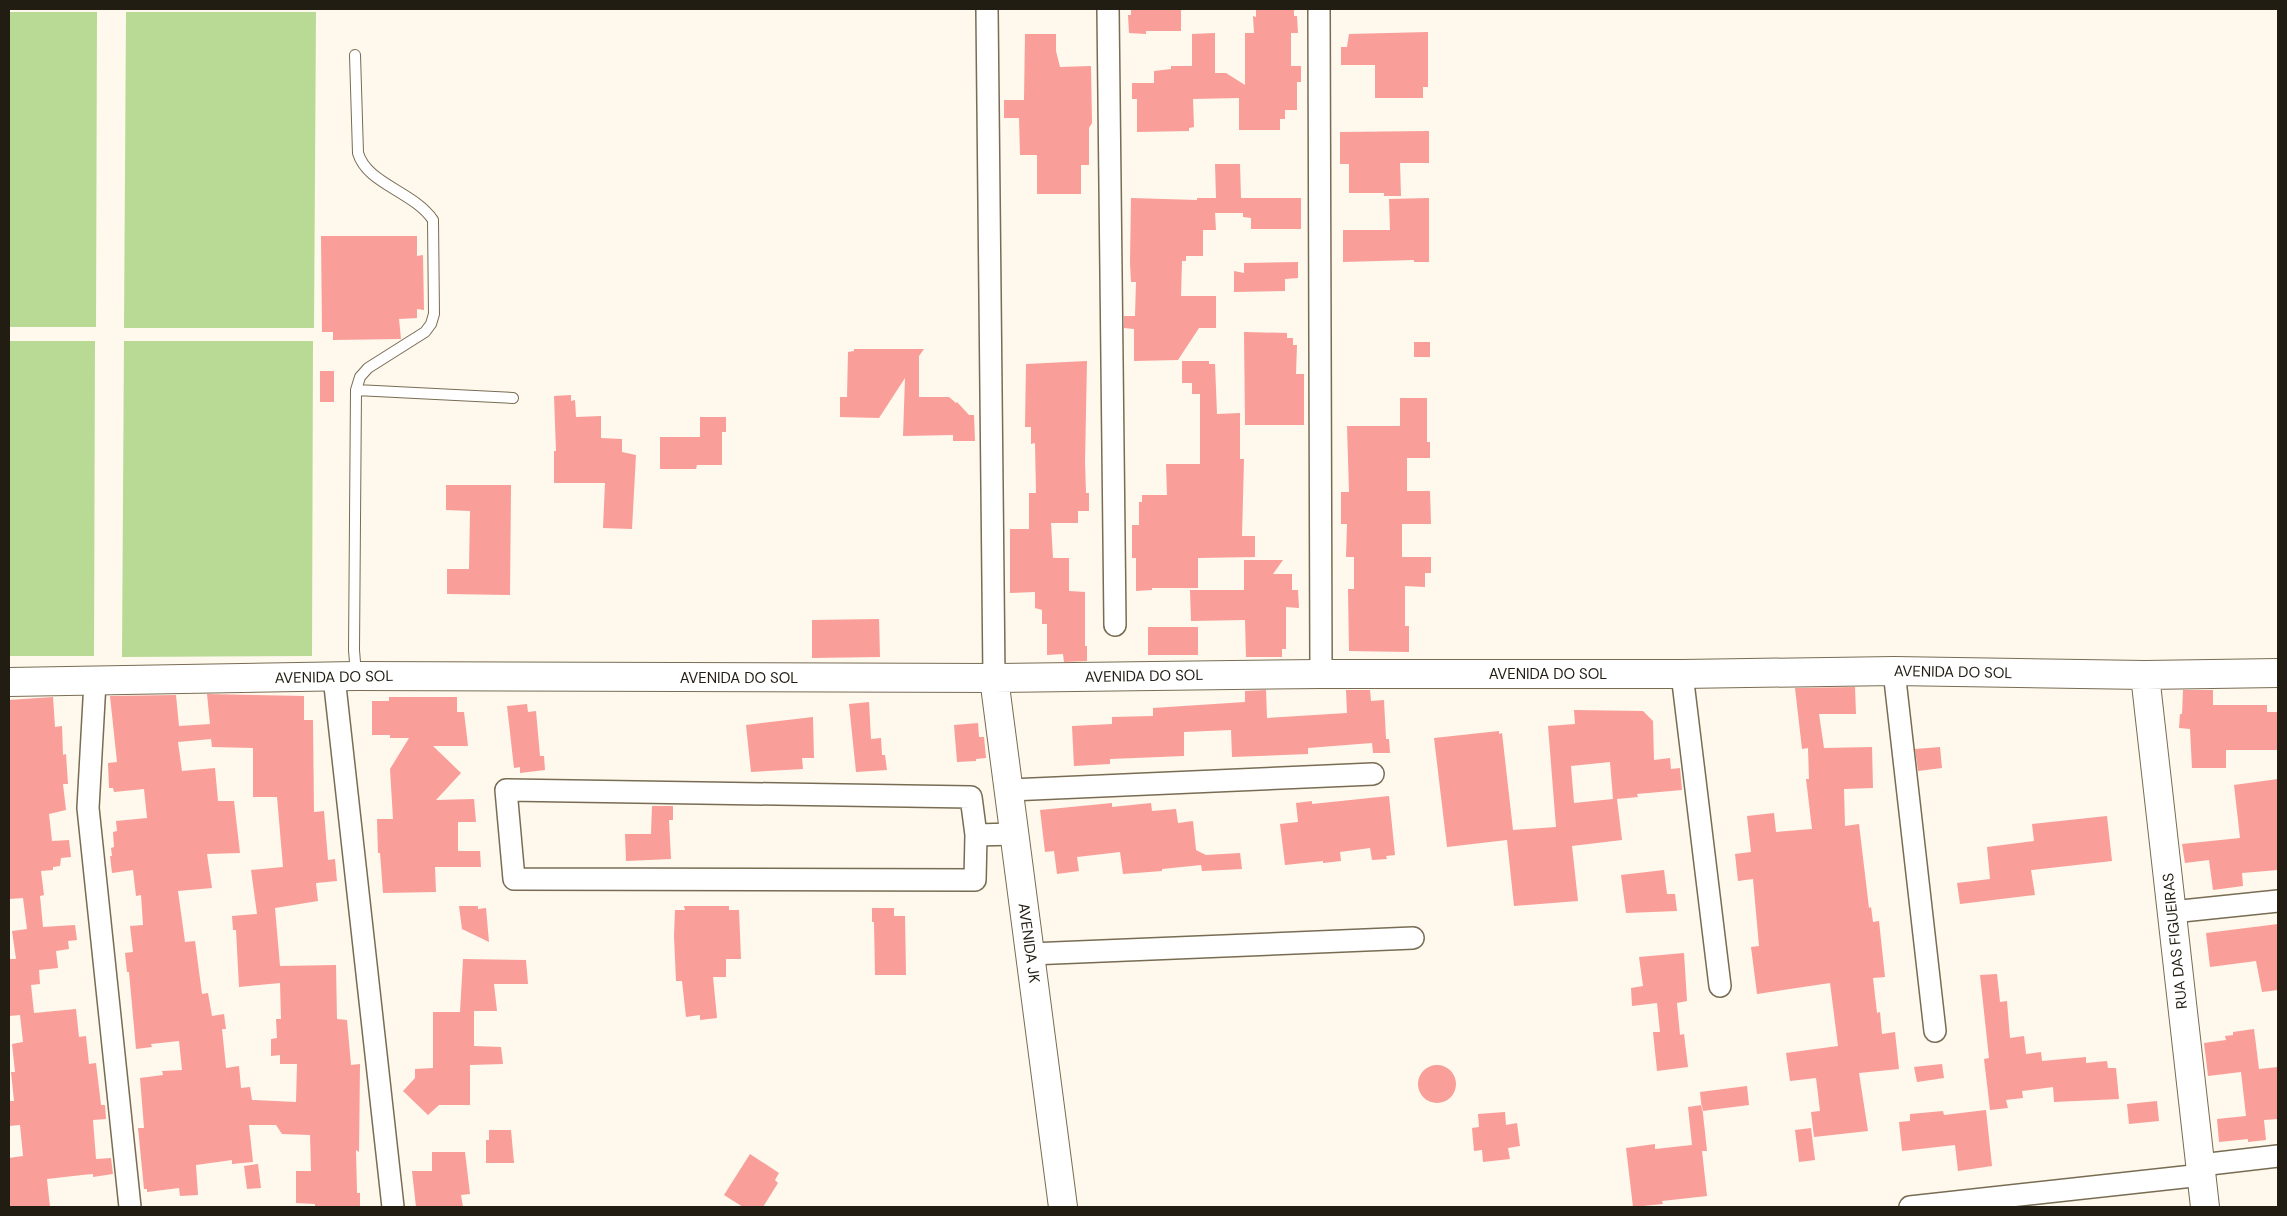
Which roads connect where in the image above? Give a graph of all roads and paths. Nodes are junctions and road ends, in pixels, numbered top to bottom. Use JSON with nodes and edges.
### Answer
{"nodes":[{"id":1,"x":987,"y":9,"type":"edge"},
{"id":2,"x":1108,"y":9,"type":"edge"},
{"id":3,"x":1320,"y":9,"type":"edge"},
{"id":4,"x":355,"y":55,"type":"dead end"},
{"id":5,"x":356,"y":390,"type":"junction"},
{"id":6,"x":512,"y":398,"type":"dead end"},
{"id":7,"x":1115,"y":625,"type":"dead end"},
{"id":8,"x":1894,"y":670,"type":"junction"},
{"id":9,"x":2278,"y":673,"type":"edge"},
{"id":10,"x":1321,"y":674,"type":"junction"},
{"id":11,"x":1682,"y":674,"type":"junction"},
{"id":12,"x":2145,"y":675,"type":"junction"},
{"id":13,"x":345,"y":677,"type":"junction"},
{"id":14,"x":994,"y":678,"type":"junction"},
{"id":15,"x":9,"y":682,"type":"edge"},
{"id":16,"x":94,"y":682,"type":"junction"},
{"id":17,"x":1373,"y":774,"type":"dead end"},
{"id":18,"x":1008,"y":790,"type":"junction"},
{"id":19,"x":1014,"y":834,"type":"junction"},
{"id":20,"x":976,"y":835,"type":"junction"},
{"id":21,"x":2278,"y":901,"type":"edge"},
{"id":22,"x":2172,"y":912,"type":"junction"},
{"id":23,"x":1413,"y":938,"type":"dead end"},
{"id":24,"x":1030,"y":954,"type":"junction"},
{"id":25,"x":1720,"y":986,"type":"dead end"},
{"id":26,"x":1935,"y":1032,"type":"dead end"},
{"id":27,"x":2278,"y":1156,"type":"edge"},
{"id":28,"x":2201,"y":1170,"type":"junction"},
{"id":29,"x":130,"y":1207,"type":"edge"},
{"id":30,"x":393,"y":1207,"type":"edge"},
{"id":31,"x":1063,"y":1207,"type":"edge"},
{"id":32,"x":1910,"y":1207,"type":"edge"},
{"id":33,"x":2205,"y":1207,"type":"edge"}],
"edges":[{"from":1,"to":14,"type":"street"},
{"from":2,"to":7,"type":"street"},
{"from":3,"to":10,"type":"street"},
{"from":4,"to":5,"type":"lane"},
{"from":5,"to":6,"type":"lane"},
{"from":5,"to":13,"type":"lane"},
{"from":8,"to":11,"type":"street","name":"AVENIDA DO SOL"},
{"from":8,"to":12,"type":"street","name":"AVENIDA DO SOL"},
{"from":8,"to":26,"type":"street"},
{"from":9,"to":12,"type":"street","name":"AVENIDA DO SOL"},
{"from":10,"to":11,"type":"street","name":"AVENIDA DO SOL"},
{"from":10,"to":14,"type":"street","name":"AVENIDA DO SOL"},
{"from":11,"to":25,"type":"street"},
{"from":12,"to":22,"type":"street","name":"RUA DAS FIGUEIRAS"},
{"from":13,"to":14,"type":"street","name":"AVENIDA DO SOL"},
{"from":13,"to":16,"type":"street","name":"AVENIDA DO SOL"},
{"from":13,"to":30,"type":"street"},
{"from":14,"to":18,"type":"street","name":"AVENIDA JK"},
{"from":15,"to":16,"type":"street","name":"AVENIDA DO SOL"},
{"from":16,"to":29,"type":"street"},
{"from":17,"to":18,"type":"street"},
{"from":18,"to":19,"type":"street","name":"AVENIDA JK"},
{"from":19,"to":20,"type":"street"},
{"from":19,"to":24,"type":"street","name":"AVENIDA JK"},
{"from":20,"to":20,"type":"street"},
{"from":21,"to":22,"type":"street"},
{"from":22,"to":28,"type":"street","name":"RUA DAS FIGUEIRAS"},
{"from":23,"to":24,"type":"street"},
{"from":24,"to":31,"type":"street","name":"AVENIDA JK"},
{"from":27,"to":28,"type":"street"},
{"from":28,"to":32,"type":"street"},
{"from":28,"to":33,"type":"street","name":"RUA DAS FIGUEIRAS"}]}
